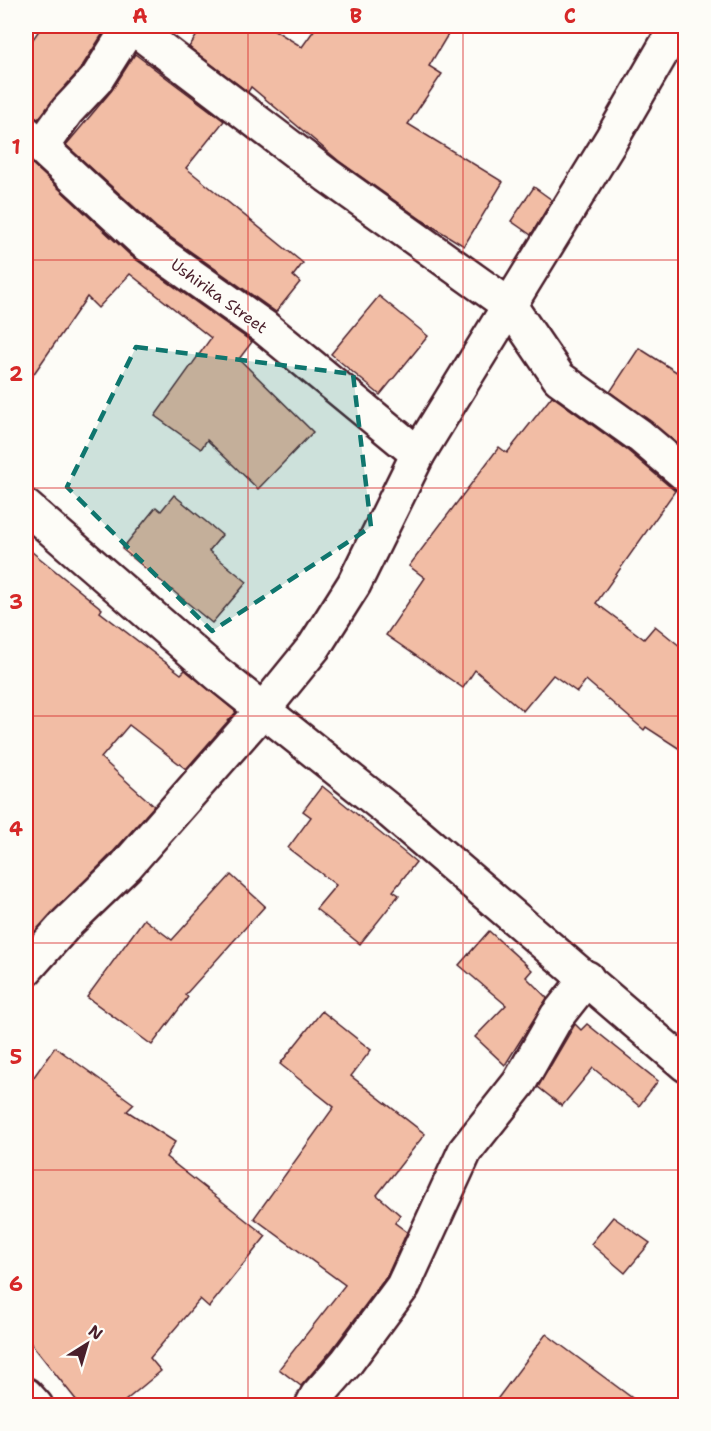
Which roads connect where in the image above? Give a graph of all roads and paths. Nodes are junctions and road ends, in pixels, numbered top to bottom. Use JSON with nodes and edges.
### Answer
{"nodes":[{"id":1,"x":130,"y":26,"type":"edge"},
{"id":2,"x":677,"y":26,"type":"edge"},
{"id":3,"x":34,"y":140,"type":"edge"},
{"id":4,"x":510,"y":306,"type":"junction"},
{"id":5,"x":418,"y":453,"type":"junction"},
{"id":6,"x":686,"y":475,"type":"edge"},
{"id":7,"x":26,"y":507,"type":"edge"},
{"id":8,"x":262,"y":711,"type":"junction"},
{"id":9,"x":26,"y":969,"type":"edge"},
{"id":10,"x":587,"y":978,"type":"junction"},
{"id":11,"x":686,"y":1065,"type":"edge"},
{"id":12,"x":26,"y":1395,"type":"edge"},
{"id":13,"x":36,"y":1406,"type":"edge"},
{"id":14,"x":312,"y":1406,"type":"edge"}],
"edges":[{"from":1,"to":3,"type":"street"},
{"from":1,"to":4,"type":"street"},
{"from":2,"to":4,"type":"street"},
{"from":3,"to":5,"type":"street","name":"Ushirika Street"},
{"from":4,"to":5,"type":"street"},
{"from":4,"to":6,"type":"street"},
{"from":5,"to":8,"type":"street"},
{"from":7,"to":8,"type":"street"},
{"from":8,"to":9,"type":"street"},
{"from":8,"to":10,"type":"street"},
{"from":10,"to":11,"type":"street"},
{"from":10,"to":14,"type":"street"},
{"from":12,"to":13,"type":"street"}]}
